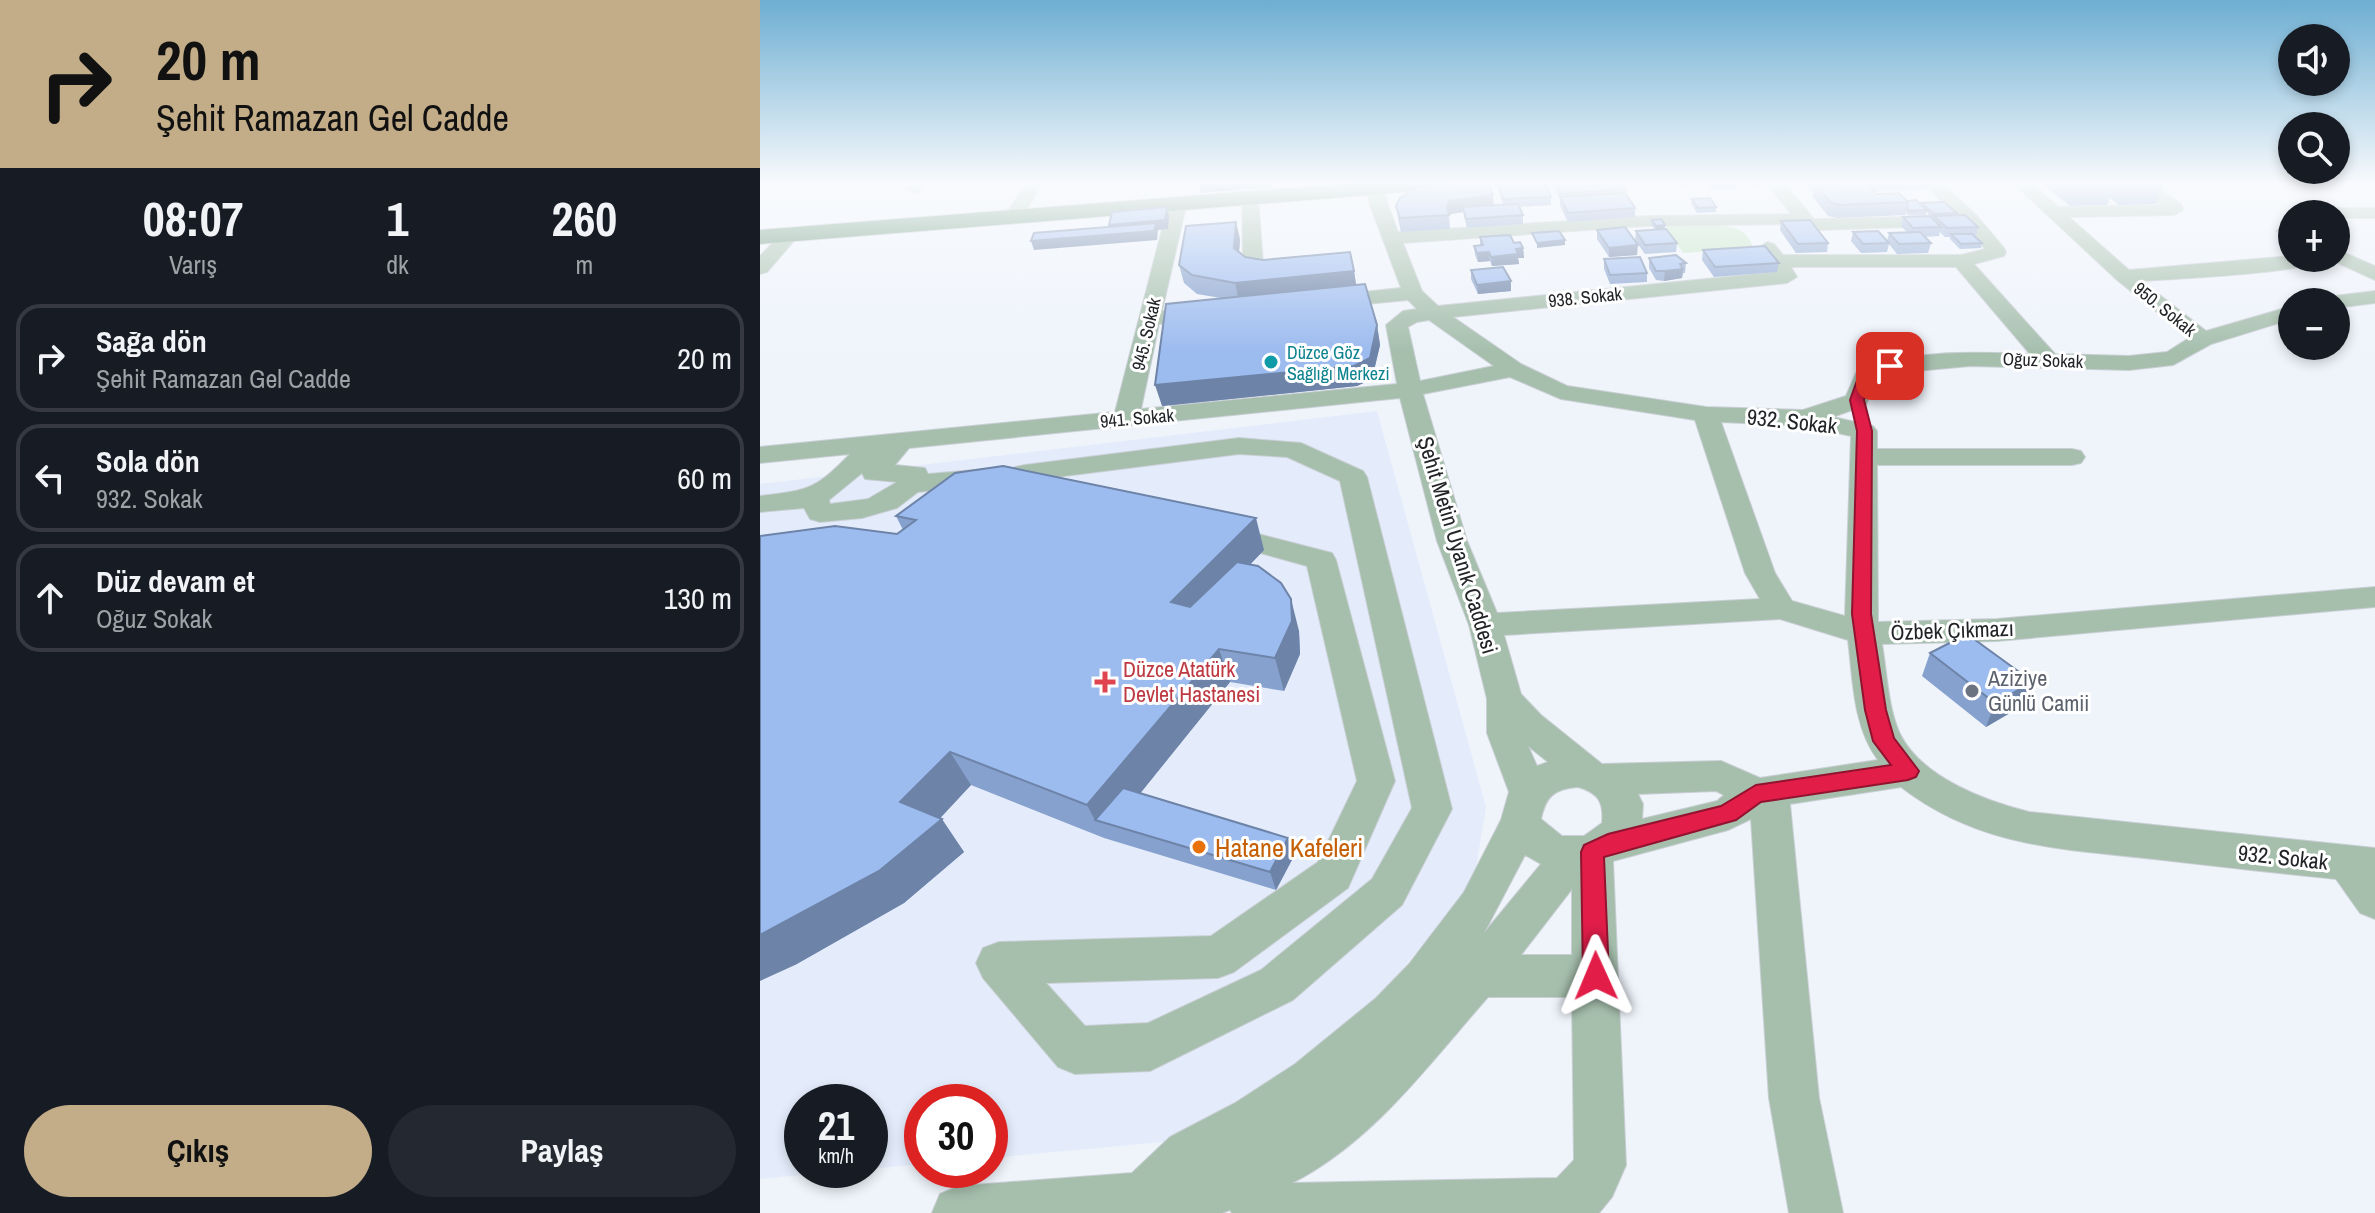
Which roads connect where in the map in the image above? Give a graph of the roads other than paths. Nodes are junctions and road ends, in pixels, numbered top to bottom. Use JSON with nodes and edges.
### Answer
{"nodes":[{"id":1,"x":1391,"y":238,"type":"edge"},
{"id":2,"x":787,"y":239,"type":"edge"},
{"id":3,"x":1169,"y":239,"type":"edge"},
{"id":4,"x":1252,"y":239,"type":"edge"},
{"id":5,"x":1760,"y":239,"type":"edge"},
{"id":6,"x":1820,"y":239,"type":"edge"},
{"id":7,"x":1878,"y":239,"type":"edge"},
{"id":8,"x":1986,"y":239,"type":"edge"},
{"id":9,"x":2083,"y":239,"type":"edge"},
{"id":10,"x":1778,"y":261,"type":"junction"},
{"id":11,"x":1961,"y":261,"type":"junction"},
{"id":12,"x":2350,"y":262,"type":"edge"},
{"id":13,"x":1253,"y":263,"type":"edge"},
{"id":14,"x":2278,"y":263,"type":"edge"},
{"id":15,"x":2251,"y":267,"type":"junction"},
{"id":16,"x":760,"y":268,"type":"edge"},
{"id":17,"x":2375,"y":274,"type":"edge"},
{"id":18,"x":2124,"y":276,"type":"junction"},
{"id":19,"x":2275,"y":281,"type":"dead end"},
{"id":20,"x":2375,"y":297,"type":"edge"},
{"id":21,"x":2350,"y":300,"type":"edge"},
{"id":22,"x":1423,"y":303,"type":"junction"},
{"id":23,"x":1304,"y":304,"type":"edge"},
{"id":24,"x":1226,"y":311,"type":"edge"},
{"id":25,"x":2278,"y":311,"type":"edge"},
{"id":26,"x":1148,"y":319,"type":"junction"},
{"id":27,"x":2203,"y":339,"type":"junction"},
{"id":28,"x":2047,"y":359,"type":"junction"},
{"id":29,"x":1513,"y":369,"type":"junction"},
{"id":30,"x":1410,"y":390,"type":"junction"},
{"id":31,"x":1857,"y":400,"type":"junction"},
{"id":32,"x":1706,"y":414,"type":"junction"},
{"id":33,"x":1806,"y":418,"type":"junction"},
{"id":34,"x":1126,"y":419,"type":"junction"},
{"id":35,"x":888,"y":441,"type":"junction"},
{"id":36,"x":1864,"y":444,"type":"junction"},
{"id":37,"x":760,"y":455,"type":"edge"},
{"id":38,"x":2072,"y":457,"type":"dead end"},
{"id":39,"x":1025,"y":473,"type":"junction"},
{"id":40,"x":911,"y":484,"type":"junction"},
{"id":41,"x":814,"y":498,"type":"junction"},
{"id":42,"x":1089,"y":499,"type":"edge"},
{"id":43,"x":760,"y":504,"type":"edge"},
{"id":44,"x":1197,"y":527,"type":"edge"},
{"id":45,"x":2375,"y":597,"type":"edge"},
{"id":46,"x":1781,"y":608,"type":"junction"},
{"id":47,"x":1485,"y":625,"type":"junction"},
{"id":48,"x":1863,"y":633,"type":"junction"},
{"id":49,"x":1505,"y":699,"type":"junction"},
{"id":50,"x":1908,"y":771,"type":"junction"},
{"id":51,"x":1596,"y":776,"type":"junction"},
{"id":52,"x":1762,"y":793,"type":"junction"},
{"id":53,"x":1524,"y":806,"type":"junction"},
{"id":54,"x":1592,"y":850,"type":"junction"},
{"id":55,"x":2361,"y":865,"type":"edge"},
{"id":56,"x":2375,"y":900,"type":"edge"},
{"id":57,"x":1477,"y":976,"type":"junction"},
{"id":58,"x":1596,"y":976,"type":"junction"},
{"id":59,"x":1243,"y":1179,"type":"junction"},
{"id":60,"x":1123,"y":1203,"type":"edge"},
{"id":61,"x":1465,"y":1209,"type":"edge"},
{"id":62,"x":959,"y":1213,"type":"edge"},
{"id":63,"x":1816,"y":1213,"type":"edge"}],
"edges":[{"from":1,"to":22,"type":"street"},
{"from":2,"to":16,"type":"street"},
{"from":3,"to":26,"type":"street","name":"945. Sokak"},
{"from":4,"to":13,"type":"street"},
{"from":5,"to":10,"type":"street"},
{"from":6,"to":7,"type":"street"},
{"from":8,"to":11,"type":"street"},
{"from":9,"to":18,"type":"street","name":"950. Sokak"},
{"from":10,"to":11,"type":"street"},
{"from":10,"to":22,"type":"street","name":"938. Sokak"},
{"from":11,"to":28,"type":"street"},
{"from":12,"to":17,"type":"street"},
{"from":14,"to":15,"type":"street"},
{"from":15,"to":18,"type":"street"},
{"from":15,"to":19,"type":"street"},
{"from":18,"to":27,"type":"street","name":"950. Sokak"},
{"from":20,"to":21,"type":"street"},
{"from":22,"to":23,"type":"street"},
{"from":22,"to":29,"type":"street","name":"932. Sokak"},
{"from":22,"to":30,"type":"street","name":"Şehit Metin Uyanık Caddesi"},
{"from":24,"to":26,"type":"street"},
{"from":25,"to":27,"type":"street","name":"Oğuz Sokak"},
{"from":26,"to":34,"type":"street","name":"945. Sokak"},
{"from":27,"to":28,"type":"street","name":"Oğuz Sokak"},
{"from":28,"to":31,"type":"street","name":"Oğuz Sokak"},
{"from":29,"to":30,"type":"street","name":"941. Sokak"},
{"from":29,"to":32,"type":"street","name":"932. Sokak"},
{"from":30,"to":34,"type":"street","name":"941. Sokak"},
{"from":30,"to":47,"type":"street","name":"Şehit Metin Uyanık Caddesi"},
{"from":31,"to":33,"type":"street"},
{"from":31,"to":36,"type":"street"},
{"from":32,"to":33,"type":"street","name":"932. Sokak"},
{"from":32,"to":46,"type":"street"},
{"from":33,"to":36,"type":"street","name":"932. Sokak"},
{"from":34,"to":35,"type":"street","name":"941. Sokak"},
{"from":35,"to":37,"type":"street","name":"941. Sokak"},
{"from":35,"to":40,"type":"street"},
{"from":35,"to":41,"type":"street"},
{"from":36,"to":38,"type":"street"},
{"from":36,"to":48,"type":"street","name":"932. Sokak"},
{"from":39,"to":40,"type":"street"},
{"from":39,"to":42,"type":"street"},
{"from":39,"to":44,"type":"street"},
{"from":40,"to":41,"type":"street"},
{"from":41,"to":43,"type":"street"},
{"from":45,"to":48,"type":"street","name":"Özbek Çıkmazı"},
{"from":46,"to":47,"type":"street","name":"Özbek Çıkmazı"},
{"from":46,"to":48,"type":"street","name":"Özbek Çıkmazı"},
{"from":47,"to":49,"type":"street","name":"Şehit Metin Uyanık Caddesi"},
{"from":48,"to":50,"type":"street","name":"932. Sokak"},
{"from":49,"to":51,"type":"street","name":"Şehit Metin Uyanık Caddesi"},
{"from":49,"to":53,"type":"street","name":"Şehit Metin Uyanık Caddesi"},
{"from":50,"to":52,"type":"street"},
{"from":50,"to":55,"type":"street","name":"932. Sokak"},
{"from":51,"to":52,"type":"street"},
{"from":51,"to":53,"type":"street"},
{"from":51,"to":54,"type":"street"},
{"from":52,"to":54,"type":"street"},
{"from":52,"to":63,"type":"street"},
{"from":53,"to":54,"type":"street"},
{"from":53,"to":60,"type":"street"},
{"from":54,"to":57,"type":"street"},
{"from":54,"to":58,"type":"street"},
{"from":55,"to":56,"type":"street"},
{"from":57,"to":58,"type":"street"},
{"from":57,"to":59,"type":"street"},
{"from":58,"to":61,"type":"street"},
{"from":59,"to":60,"type":"street"},
{"from":59,"to":61,"type":"street"},
{"from":60,"to":62,"type":"street"}]}
